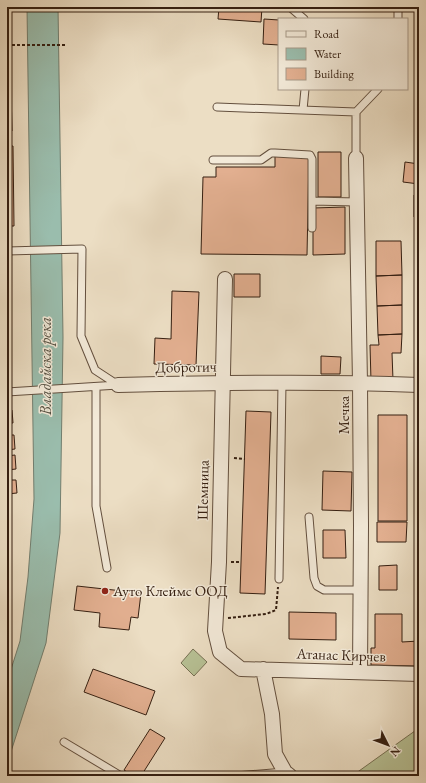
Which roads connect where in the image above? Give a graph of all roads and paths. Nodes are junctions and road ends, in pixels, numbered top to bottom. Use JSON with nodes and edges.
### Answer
{"nodes":[{"id":1,"x":290,"y":7,"type":"edge"},
{"id":2,"x":398,"y":7,"type":"edge"},
{"id":3,"x":303,"y":18,"type":"edge"},
{"id":4,"x":398,"y":18,"type":"edge"},
{"id":5,"x":7,"y":45,"type":"edge"},
{"id":6,"x":67,"y":45,"type":"dead end"},
{"id":7,"x":306,"y":90,"type":"edge"},
{"id":8,"x":377,"y":90,"type":"edge"},
{"id":9,"x":217,"y":107,"type":"dead end"},
{"id":10,"x":303,"y":110,"type":"junction"},
{"id":11,"x":356,"y":112,"type":"junction"},
{"id":12,"x":356,"y":158,"type":"joint"},
{"id":13,"x":213,"y":160,"type":"dead end"},
{"id":14,"x":312,"y":201,"type":"junction"},
{"id":15,"x":357,"y":202,"type":"junction"},
{"id":16,"x":312,"y":228,"type":"dead end"},
{"id":17,"x":7,"y":251,"type":"edge"},
{"id":18,"x":225,"y":279,"type":"dead end"},
{"id":19,"x":223,"y":383,"type":"junction"},
{"id":20,"x":282,"y":383,"type":"junction"},
{"id":21,"x":360,"y":383,"type":"junction"},
{"id":22,"x":118,"y":385,"type":"junction"},
{"id":23,"x":419,"y":385,"type":"edge"},
{"id":24,"x":96,"y":387,"type":"junction"},
{"id":25,"x":7,"y":392,"type":"edge"},
{"id":26,"x":309,"y":517,"type":"dead end"},
{"id":27,"x":107,"y":568,"type":"dead end"},
{"id":28,"x":279,"y":580,"type":"joint"},
{"id":29,"x":361,"y":590,"type":"junction"},
{"id":30,"x":215,"y":620,"type":"junction"},
{"id":31,"x":263,"y":670,"type":"junction"},
{"id":32,"x":360,"y":672,"type":"junction"},
{"id":33,"x":419,"y":674,"type":"edge"},
{"id":34,"x":64,"y":742,"type":"dead end"},
{"id":35,"x":288,"y":774,"type":"edge"},
{"id":36,"x":121,"y":776,"type":"edge"},
{"id":37,"x":236,"y":776,"type":"edge"}],
"edges":[{"from":1,"to":3,"type":"lane"},
{"from":2,"to":4,"type":"lane"},
{"from":5,"to":6,"type":"path"},
{"from":7,"to":10,"type":"lane"},
{"from":8,"to":11,"type":"lane"},
{"from":9,"to":10,"type":"lane"},
{"from":10,"to":11,"type":"lane"},
{"from":11,"to":12,"type":"lane"},
{"from":12,"to":15,"type":"street","name":"Мечка"},
{"from":13,"to":14,"type":"lane"},
{"from":14,"to":15,"type":"lane"},
{"from":14,"to":16,"type":"lane"},
{"from":15,"to":21,"type":"street","name":"Мечка"},
{"from":17,"to":22,"type":"lane"},
{"from":18,"to":19,"type":"street","name":"Шемница"},
{"from":19,"to":20,"type":"street","name":"Добротич"},
{"from":19,"to":22,"type":"street","name":"Добротич"},
{"from":19,"to":30,"type":"street","name":"Шемница"},
{"from":20,"to":21,"type":"street","name":"Добротич"},
{"from":20,"to":28,"type":"lane"},
{"from":21,"to":23,"type":"street","name":"Добротич"},
{"from":21,"to":29,"type":"street","name":"Мечка"},
{"from":22,"to":24,"type":"lane"},
{"from":24,"to":25,"type":"lane"},
{"from":24,"to":27,"type":"lane"},
{"from":26,"to":29,"type":"lane"},
{"from":28,"to":30,"type":"path"},
{"from":29,"to":32,"type":"street","name":"Мечка"},
{"from":30,"to":31,"type":"street","name":"Шемница"},
{"from":31,"to":32,"type":"street","name":"Атанас Кирчев"},
{"from":31,"to":35,"type":"street"},
{"from":32,"to":33,"type":"street","name":"Атанас Кирчев"},
{"from":34,"to":36,"type":"lane"},
{"from":35,"to":37,"type":"lane"}]}
